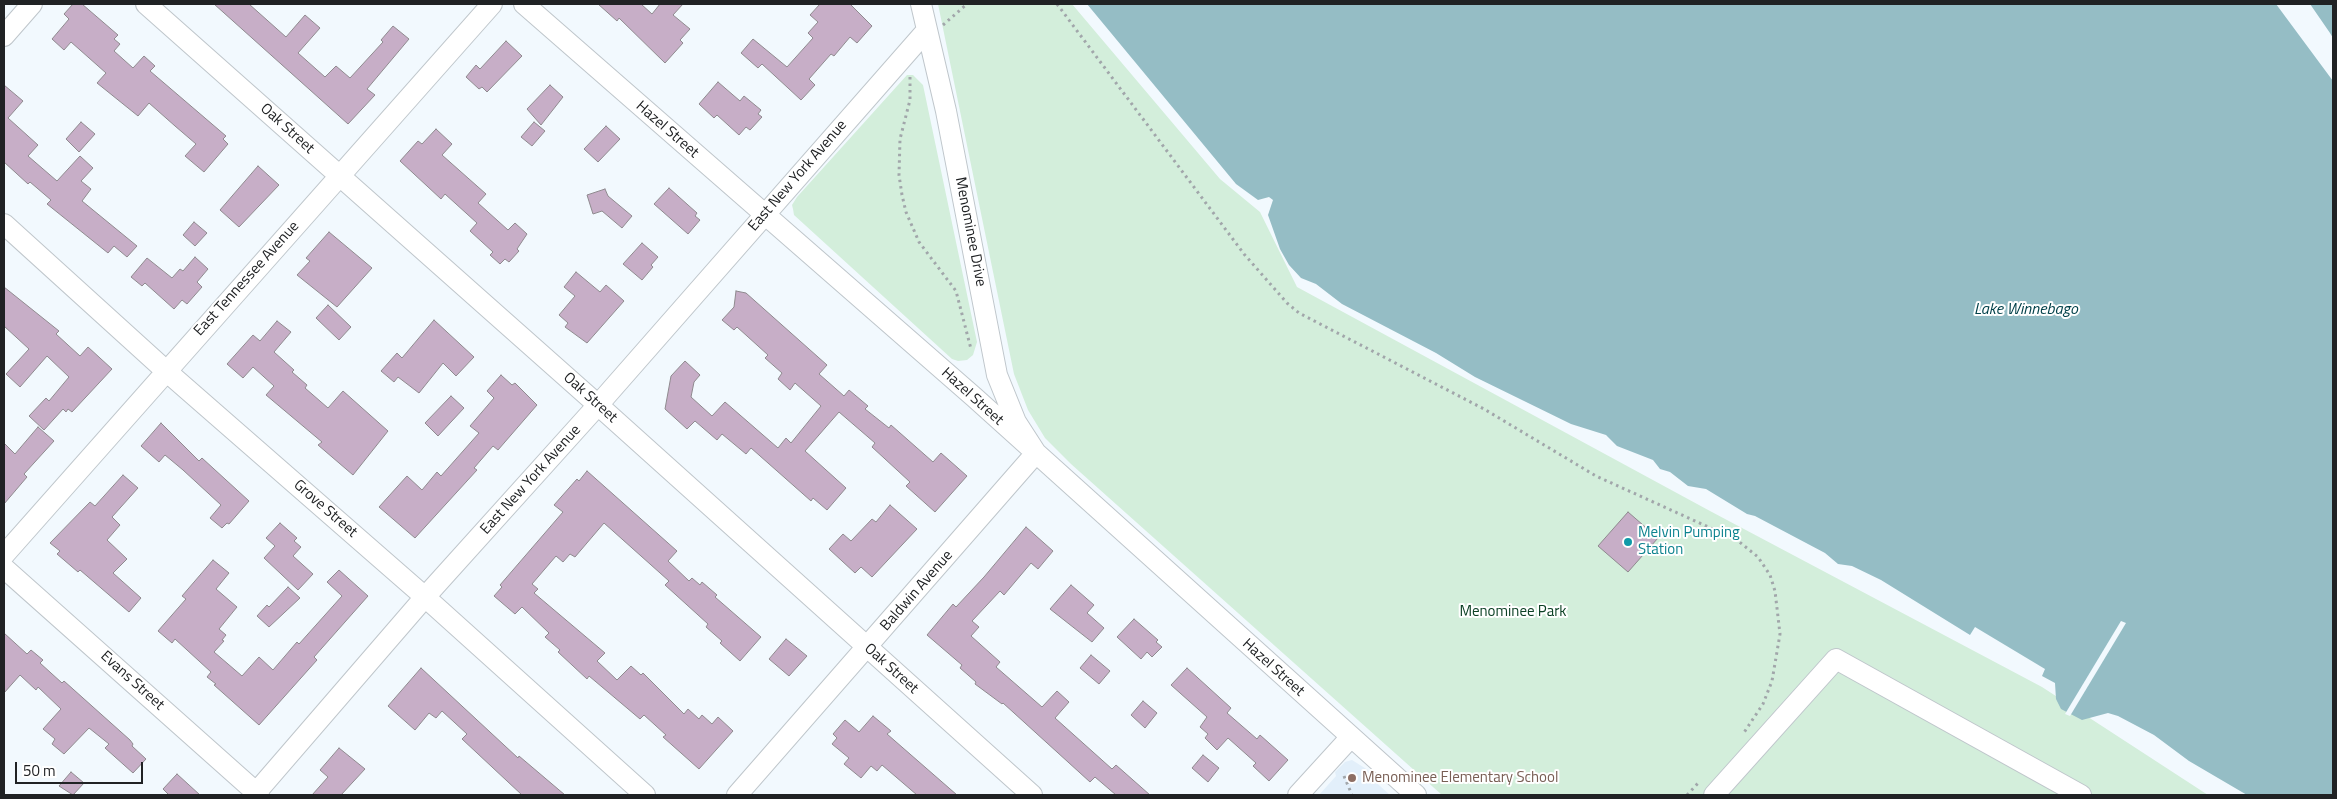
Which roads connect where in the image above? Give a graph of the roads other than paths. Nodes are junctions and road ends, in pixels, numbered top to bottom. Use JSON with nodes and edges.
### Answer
{"nodes":[{"id":1,"x":32,"y":4,"type":"edge"},
{"id":2,"x":146,"y":4,"type":"edge"},
{"id":3,"x":492,"y":4,"type":"edge"},
{"id":4,"x":524,"y":4,"type":"edge"},
{"id":5,"x":921,"y":4,"type":"edge"},
{"id":6,"x":928,"y":33,"type":"junction"},
{"id":7,"x":4,"y":36,"type":"edge"},
{"id":8,"x":339,"y":176,"type":"junction"},
{"id":9,"x":765,"y":214,"type":"junction"},
{"id":10,"x":4,"y":224,"type":"edge"},
{"id":11,"x":165,"y":370,"type":"junction"},
{"id":12,"x":598,"y":405,"type":"junction"},
{"id":13,"x":1036,"y":453,"type":"junction"},
{"id":14,"x":4,"y":555,"type":"edge"},
{"id":15,"x":4,"y":568,"type":"edge"},
{"id":16,"x":425,"y":597,"type":"junction"},
{"id":17,"x":868,"y":648,"type":"junction"},
{"id":18,"x":1350,"y":738,"type":"junction"},
{"id":19,"x":256,"y":794,"type":"edge"},
{"id":20,"x":645,"y":795,"type":"edge"},
{"id":21,"x":737,"y":795,"type":"edge"},
{"id":22,"x":1032,"y":795,"type":"edge"},
{"id":23,"x":1298,"y":795,"type":"edge"},
{"id":24,"x":1416,"y":795,"type":"edge"},
{"id":25,"x":1714,"y":795,"type":"edge"},
{"id":26,"x":2081,"y":795,"type":"edge"}],
"edges":[{"from":1,"to":7,"type":"street"},
{"from":2,"to":8,"type":"street","name":"Oak Street"},
{"from":3,"to":8,"type":"street","name":"East Tennessee Avenue"},
{"from":4,"to":9,"type":"street","name":"Hazel Street"},
{"from":5,"to":6,"type":"street","name":"Menominee Drive"},
{"from":6,"to":9,"type":"street","name":"East New York Avenue"},
{"from":6,"to":13,"type":"street","name":"Menominee Drive"},
{"from":8,"to":11,"type":"street","name":"East Tennessee Avenue"},
{"from":8,"to":12,"type":"street","name":"Oak Street"},
{"from":9,"to":12,"type":"street","name":"East New York Avenue"},
{"from":9,"to":13,"type":"street","name":"Hazel Street"},
{"from":10,"to":11,"type":"street","name":"Grove Street"},
{"from":11,"to":14,"type":"street","name":"East Tennessee Avenue"},
{"from":11,"to":16,"type":"street","name":"Grove Street"},
{"from":12,"to":16,"type":"street","name":"East New York Avenue"},
{"from":12,"to":17,"type":"street","name":"Oak Street"},
{"from":13,"to":17,"type":"street","name":"Baldwin Avenue"},
{"from":13,"to":18,"type":"street","name":"Hazel Street"},
{"from":15,"to":19,"type":"street","name":"Evans Street"},
{"from":16,"to":19,"type":"street","name":"East New York Avenue"},
{"from":16,"to":20,"type":"street","name":"Grove Street"},
{"from":17,"to":21,"type":"street","name":"Baldwin Avenue"},
{"from":17,"to":22,"type":"street","name":"Oak Street"},
{"from":18,"to":23,"type":"street"},
{"from":18,"to":24,"type":"street","name":"Hazel Street"},
{"from":25,"to":26,"type":"street"}]}
